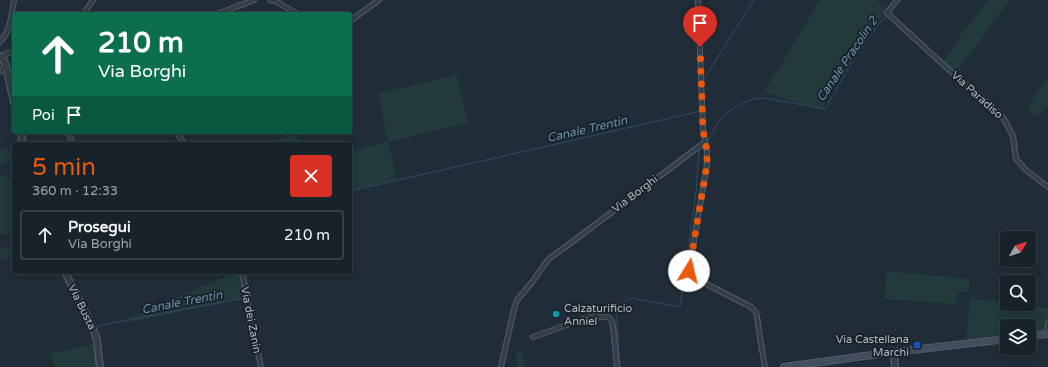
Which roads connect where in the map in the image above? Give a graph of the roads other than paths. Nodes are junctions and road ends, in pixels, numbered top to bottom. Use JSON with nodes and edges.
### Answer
{"nodes":[{"id":1,"x":14,"y":0,"type":"edge"},
{"id":2,"x":93,"y":0,"type":"edge"},
{"id":3,"x":254,"y":0,"type":"edge"},
{"id":4,"x":270,"y":0,"type":"edge"},
{"id":5,"x":379,"y":0,"type":"edge"},
{"id":6,"x":698,"y":0,"type":"edge"},
{"id":7,"x":897,"y":0,"type":"edge"},
{"id":8,"x":84,"y":12,"type":"edge"},
{"id":9,"x":222,"y":12,"type":"edge"},
{"id":10,"x":294,"y":12,"type":"edge"},
{"id":11,"x":352,"y":20,"type":"edge"},
{"id":12,"x":0,"y":42,"type":"edge"},
{"id":13,"x":12,"y":52,"type":"edge"},
{"id":14,"x":1,"y":57,"type":"edge"},
{"id":15,"x":6,"y":66,"type":"junction"},
{"id":16,"x":0,"y":72,"type":"edge"},
{"id":17,"x":12,"y":94,"type":"edge"},
{"id":18,"x":705,"y":142,"type":"junction"},
{"id":19,"x":1048,"y":187,"type":"edge"},
{"id":20,"x":66,"y":274,"type":"edge"},
{"id":21,"x":242,"y":274,"type":"edge"},
{"id":22,"x":1048,"y":324,"type":"edge"},
{"id":23,"x":1048,"y":334,"type":"edge"},
{"id":24,"x":1036,"y":335,"type":"edge"},
{"id":25,"x":533,"y":337,"type":"dead end"},
{"id":26,"x":1000,"y":340,"type":"edge"},
{"id":27,"x":894,"y":352,"type":"junction"},
{"id":28,"x":100,"y":367,"type":"edge"},
{"id":29,"x":261,"y":367,"type":"edge"},
{"id":30,"x":501,"y":367,"type":"edge"},
{"id":31,"x":617,"y":367,"type":"edge"},
{"id":32,"x":765,"y":367,"type":"edge"},
{"id":33,"x":784,"y":367,"type":"edge"},
{"id":34,"x":895,"y":367,"type":"edge"}],
"edges":[{"from":1,"to":12,"type":"street"},
{"from":2,"to":8,"type":"street"},
{"from":3,"to":9,"type":"street"},
{"from":4,"to":10,"type":"street"},
{"from":5,"to":11,"type":"street"},
{"from":6,"to":18,"type":"street"},
{"from":7,"to":19,"type":"street","name":"Via Paradiso"},
{"from":13,"to":14,"type":"street"},
{"from":14,"to":15,"type":"street"},
{"from":15,"to":16,"type":"street"},
{"from":15,"to":17,"type":"street"},
{"from":18,"to":30,"type":"street","name":"Via Borghi"},
{"from":18,"to":32,"type":"street"},
{"from":20,"to":28,"type":"street","name":"Via Busta"},
{"from":21,"to":29,"type":"street","name":"Via dei Zanin"},
{"from":22,"to":23,"type":"street"},
{"from":23,"to":24,"type":"main road"},
{"from":25,"to":31,"type":"street"},
{"from":26,"to":27,"type":"main road"},
{"from":27,"to":33,"type":"main road"},
{"from":27,"to":34,"type":"street"}]}
